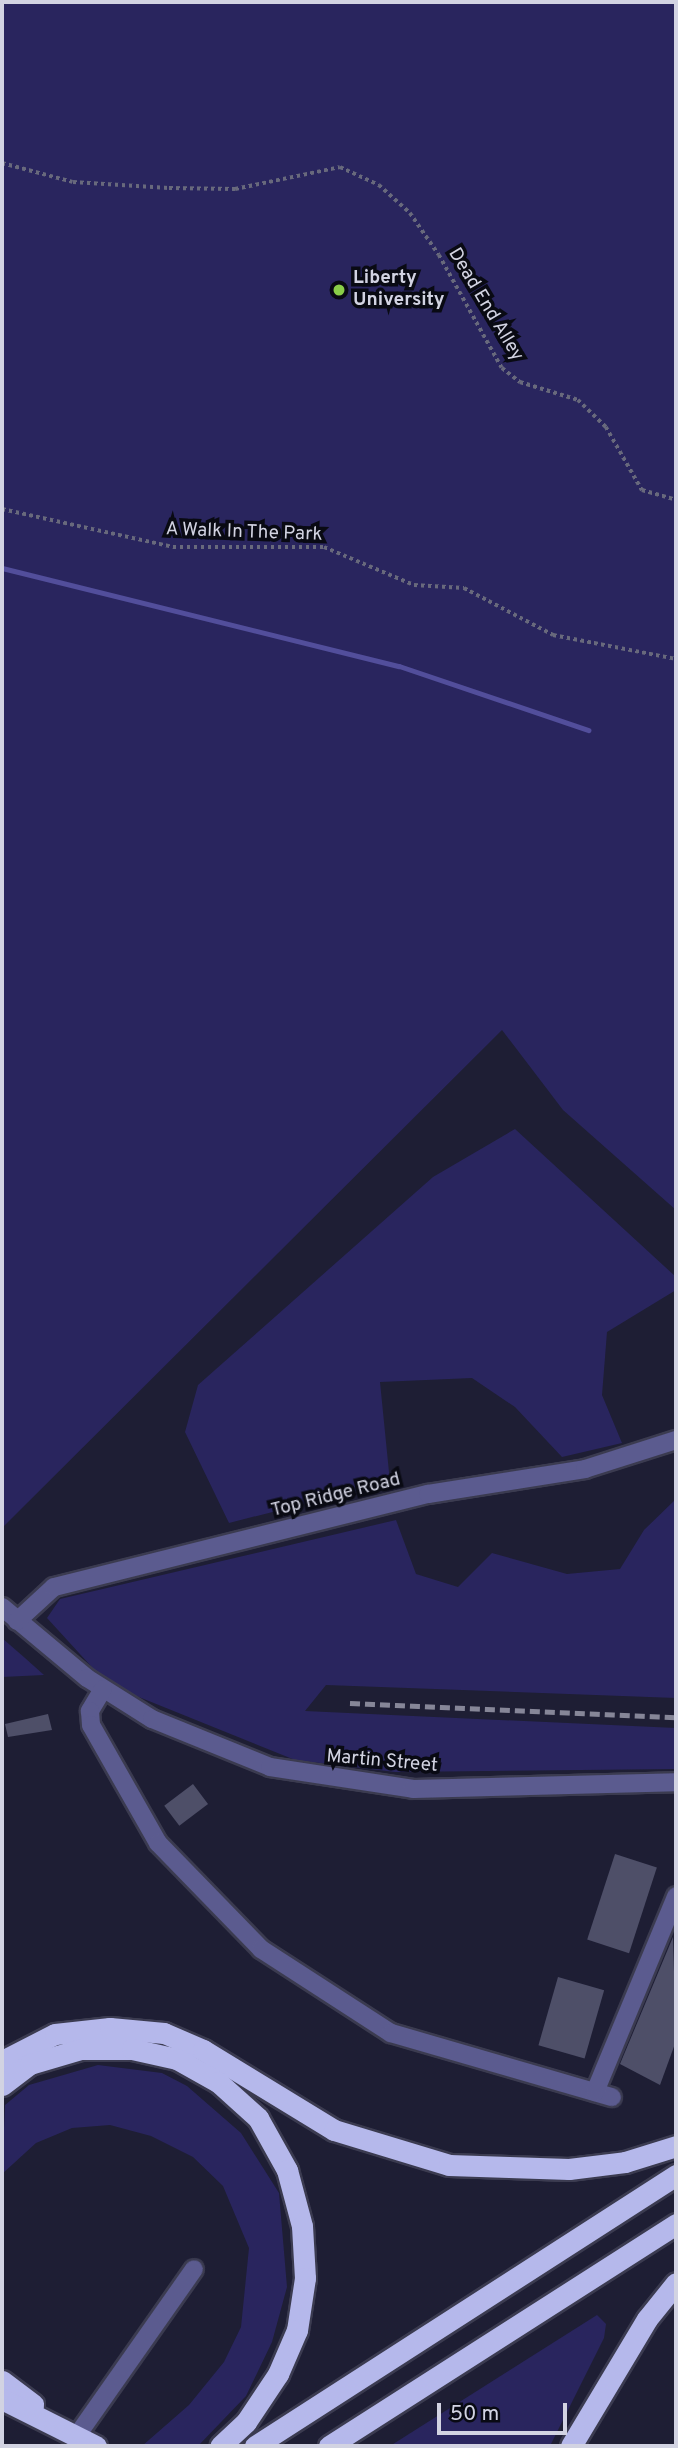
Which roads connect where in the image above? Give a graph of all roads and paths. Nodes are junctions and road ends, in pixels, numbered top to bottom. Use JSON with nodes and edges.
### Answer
{"nodes":[{"id":1,"x":2,"y":163,"type":"edge"},
{"id":2,"x":676,"y":500,"type":"edge"},
{"id":3,"x":2,"y":509,"type":"edge"},
{"id":4,"x":676,"y":659,"type":"edge"},
{"id":5,"x":676,"y":1440,"type":"edge"},
{"id":6,"x":2,"y":1607,"type":"edge"},
{"id":7,"x":18,"y":1621,"type":"junction"},
{"id":8,"x":103,"y":1689,"type":"junction"},
{"id":9,"x":676,"y":1782,"type":"edge"},
{"id":10,"x":676,"y":1896,"type":"edge"},
{"id":11,"x":2,"y":2061,"type":"edge"},
{"id":12,"x":2,"y":2085,"type":"edge"},
{"id":13,"x":594,"y":2092,"type":"junction"},
{"id":14,"x":612,"y":2097,"type":"dead end"},
{"id":15,"x":676,"y":2146,"type":"edge"},
{"id":16,"x":676,"y":2175,"type":"edge"},
{"id":17,"x":676,"y":2224,"type":"edge"},
{"id":18,"x":194,"y":2269,"type":"dead end"},
{"id":19,"x":676,"y":2283,"type":"edge"},
{"id":20,"x":2,"y":2381,"type":"edge"},
{"id":21,"x":2,"y":2399,"type":"edge"},
{"id":22,"x":76,"y":2437,"type":"junction"},
{"id":23,"x":96,"y":2446,"type":"edge"},
{"id":24,"x":220,"y":2446,"type":"edge"},
{"id":25,"x":255,"y":2446,"type":"edge"},
{"id":26,"x":329,"y":2446,"type":"edge"},
{"id":27,"x":571,"y":2446,"type":"edge"}],
"edges":[{"from":1,"to":2,"type":"path","name":"Dead End Alley"},
{"from":3,"to":4,"type":"path","name":"A Walk In The Park"},
{"from":5,"to":7,"type":"street","name":"Top Ridge Road"},
{"from":6,"to":7,"type":"street","name":"Martin Street"},
{"from":7,"to":8,"type":"street","name":"Martin Street"},
{"from":8,"to":9,"type":"street","name":"Martin Street"},
{"from":8,"to":13,"type":"street"},
{"from":10,"to":13,"type":"street"},
{"from":11,"to":15,"type":"highway"},
{"from":12,"to":24,"type":"highway"},
{"from":13,"to":14,"type":"street"},
{"from":16,"to":25,"type":"highway"},
{"from":17,"to":26,"type":"highway"},
{"from":18,"to":22,"type":"street"},
{"from":19,"to":27,"type":"highway"},
{"from":20,"to":22,"type":"highway"},
{"from":21,"to":22,"type":"highway"},
{"from":22,"to":23,"type":"highway"}]}
